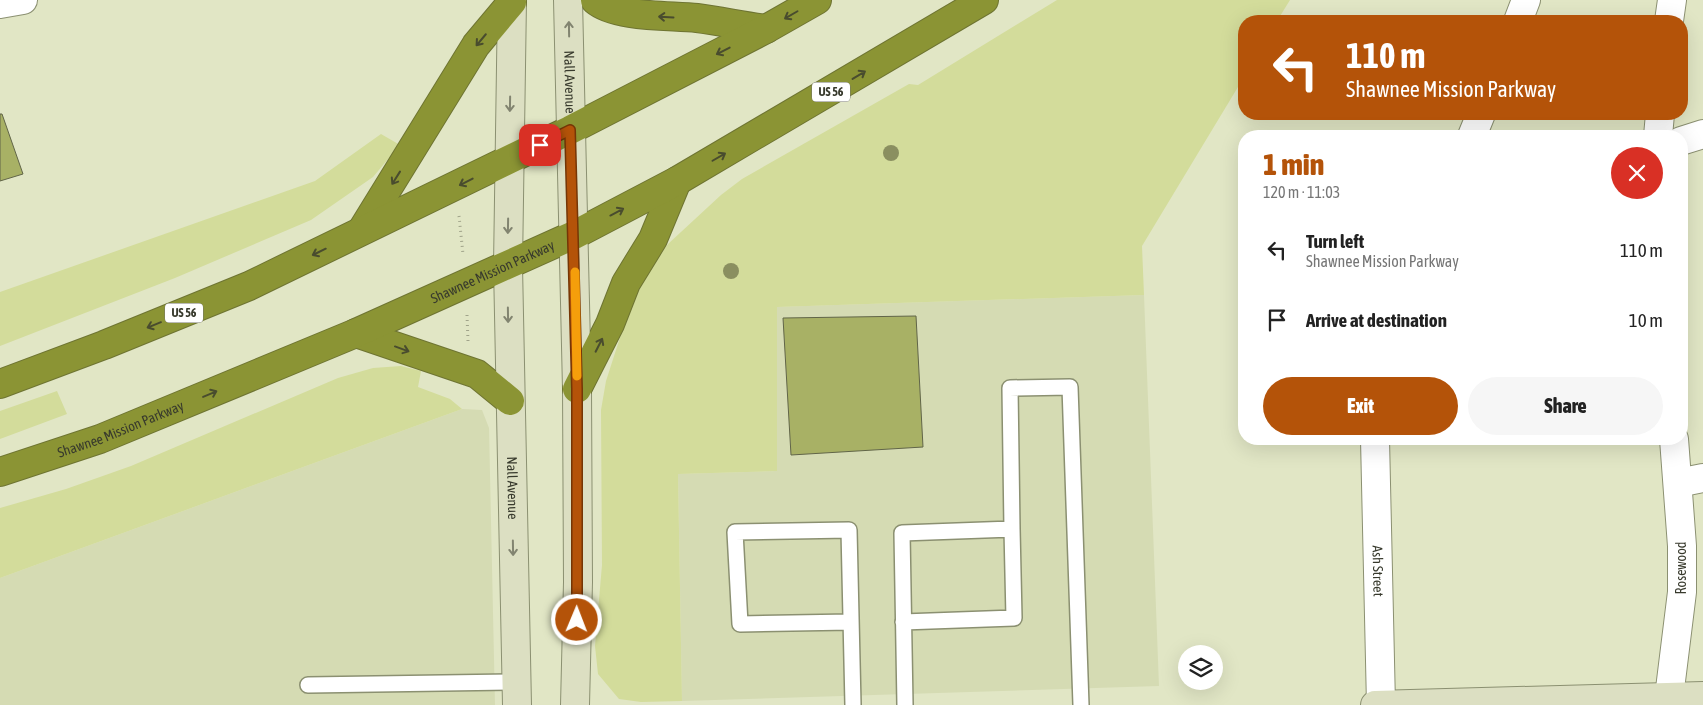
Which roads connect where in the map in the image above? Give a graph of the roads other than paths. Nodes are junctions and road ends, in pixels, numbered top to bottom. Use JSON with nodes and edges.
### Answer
{"nodes":[{"id":1,"x":24,"y":0,"type":"edge"},
{"id":2,"x":568,"y":0,"type":"edge"},
{"id":3,"x":595,"y":0,"type":"edge"},
{"id":4,"x":817,"y":0,"type":"edge"},
{"id":5,"x":984,"y":0,"type":"edge"},
{"id":6,"x":1526,"y":0,"type":"edge"},
{"id":7,"x":1672,"y":0,"type":"edge"},
{"id":8,"x":512,"y":1,"type":"edge"},
{"id":9,"x":0,"y":4,"type":"edge"},
{"id":10,"x":1520,"y":15,"type":"edge"},
{"id":11,"x":1670,"y":15,"type":"edge"},
{"id":12,"x":766,"y":29,"type":"junction"},
{"id":13,"x":570,"y":130,"type":"junction"},
{"id":14,"x":1703,"y":134,"type":"edge"},
{"id":15,"x":1688,"y":139,"type":"edge"},
{"id":16,"x":509,"y":160,"type":"junction"},
{"id":17,"x":677,"y":181,"type":"junction"},
{"id":18,"x":362,"y":230,"type":"junction"},
{"id":19,"x":574,"y":235,"type":"junction"},
{"id":20,"x":508,"y":266,"type":"junction"},
{"id":21,"x":356,"y":333,"type":"junction"},
{"id":22,"x":0,"y":384,"type":"edge"},
{"id":23,"x":577,"y":389,"type":"junction"},
{"id":24,"x":510,"y":401,"type":"junction"},
{"id":25,"x":1375,"y":445,"type":"edge"},
{"id":26,"x":1676,"y":445,"type":"edge"},
{"id":27,"x":0,"y":472,"type":"edge"},
{"id":28,"x":1691,"y":480,"type":"edge"},
{"id":29,"x":1012,"y":529,"type":"junction"},
{"id":30,"x":851,"y":622,"type":"junction"},
{"id":31,"x":904,"y":622,"type":"junction"},
{"id":32,"x":308,"y":685,"type":"dead end"},
{"id":33,"x":517,"y":694,"type":"edge"},
{"id":34,"x":1703,"y":696,"type":"edge"},
{"id":35,"x":1668,"y":697,"type":"junction"},
{"id":36,"x":575,"y":705,"type":"edge"},
{"id":37,"x":854,"y":705,"type":"edge"},
{"id":38,"x":905,"y":705,"type":"edge"},
{"id":39,"x":1081,"y":705,"type":"edge"},
{"id":40,"x":1375,"y":705,"type":"edge"},
{"id":41,"x":1381,"y":705,"type":"edge"}],
"edges":[{"from":1,"to":9,"type":"street"},
{"from":13,"to":2,"type":"main road","name":"Nall Avenue","one_way":true},
{"from":12,"to":3,"type":"highway","one_way":true},
{"from":4,"to":12,"type":"highway","number":"US 56","one_way":true},
{"from":17,"to":5,"type":"highway","name":"Shawnee Mission Parkway","number":"US 56","one_way":true},
{"from":6,"to":10,"type":"street"},
{"from":7,"to":11,"type":"street"},
{"from":8,"to":16,"type":"main road","name":"Nall Avenue","one_way":true},
{"from":8,"to":18,"type":"highway","one_way":true},
{"from":12,"to":13,"type":"highway","number":"US 56","one_way":true},
{"from":13,"to":16,"type":"highway","number":"US 56"},
{"from":13,"to":19,"type":"main road","name":"Nall Avenue"},
{"from":14,"to":15,"type":"street"},
{"from":16,"to":18,"type":"highway","number":"US 56","one_way":true},
{"from":16,"to":20,"type":"main road","name":"Nall Avenue","one_way":true},
{"from":19,"to":17,"type":"highway","name":"Shawnee Mission Parkway","number":"US 56","one_way":true},
{"from":23,"to":17,"type":"highway","one_way":true},
{"from":18,"to":22,"type":"highway","number":"US 56","one_way":true},
{"from":19,"to":20,"type":"highway","name":"Shawnee Mission Parkway","number":"US 56"},
{"from":19,"to":23,"type":"main road","name":"Nall Avenue"},
{"from":20,"to":21,"type":"highway","name":"Shawnee Mission Parkway","number":"US 56"},
{"from":20,"to":24,"type":"main road","name":"Nall Avenue","one_way":true},
{"from":21,"to":24,"type":"highway","one_way":true},
{"from":27,"to":21,"type":"highway","name":"Shawnee Mission Parkway","number":"US 56","one_way":true},
{"from":23,"to":36,"type":"main road","name":"Nall Avenue"},
{"from":24,"to":33,"type":"main road","name":"Nall Avenue","one_way":true},
{"from":25,"to":41,"type":"street","name":"Ash Street"},
{"from":26,"to":28,"type":"street","name":"Rosewood"},
{"from":28,"to":35,"type":"street","name":"Rosewood"},
{"from":29,"to":31,"type":"lane"},
{"from":29,"to":31,"type":"lane"},
{"from":29,"to":39,"type":"lane"},
{"from":30,"to":30,"type":"lane"},
{"from":30,"to":37,"type":"lane"},
{"from":31,"to":38,"type":"lane"},
{"from":32,"to":33,"type":"lane"},
{"from":34,"to":35,"type":"main road"},
{"from":35,"to":41,"type":"main road"},
{"from":40,"to":41,"type":"main road"}]}
